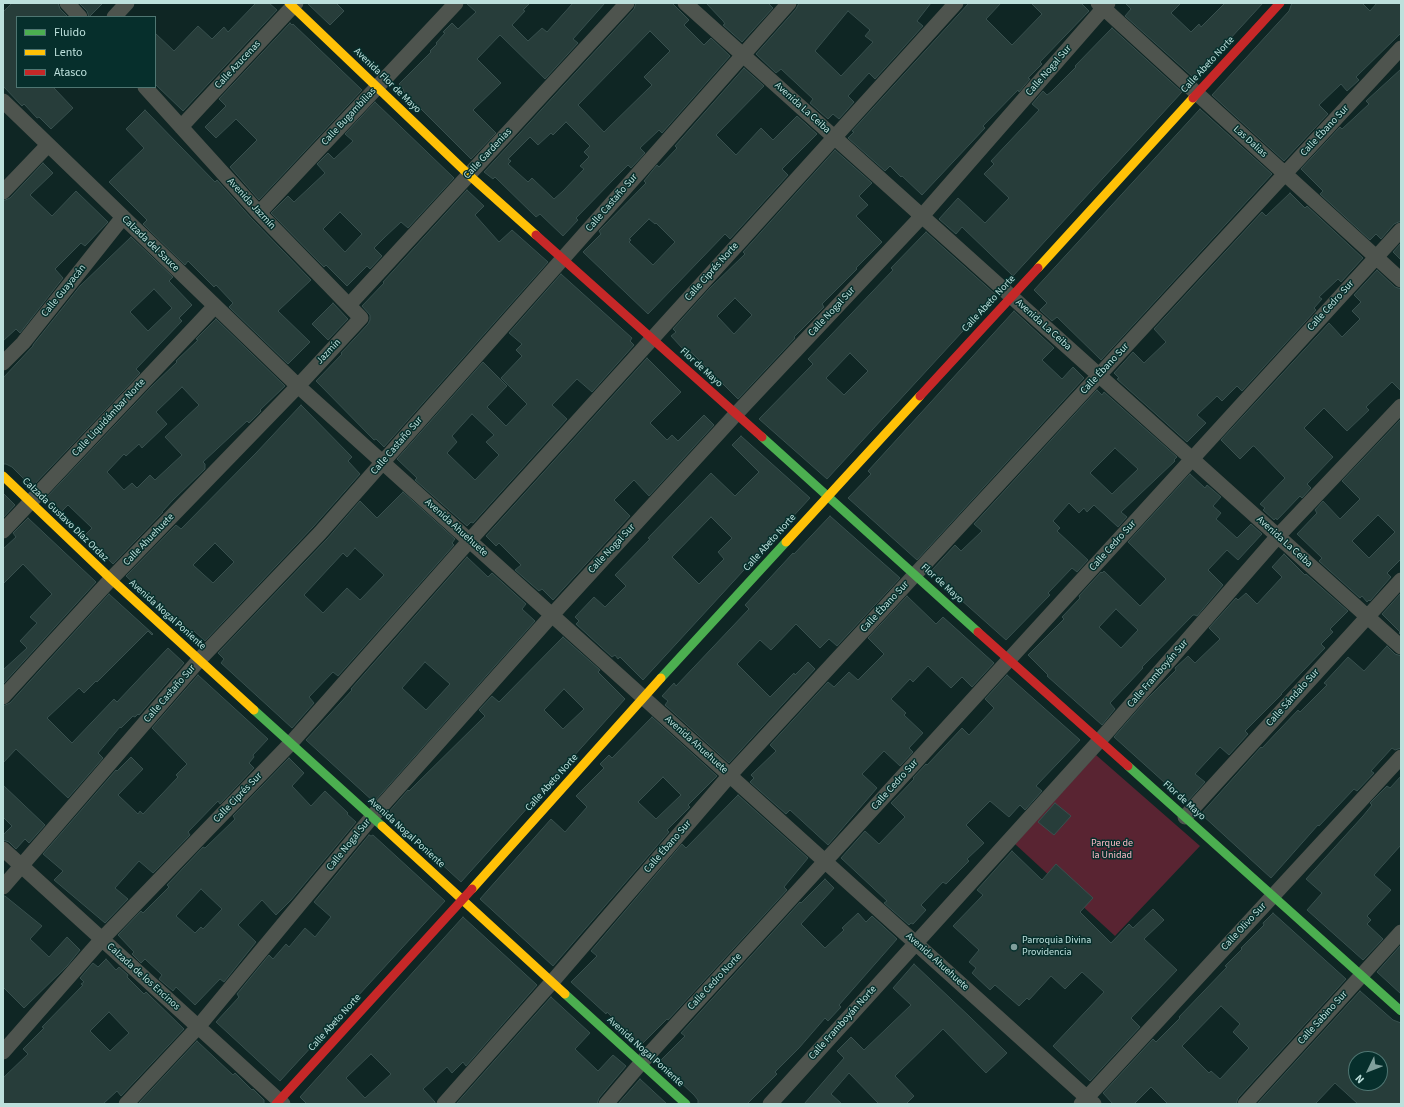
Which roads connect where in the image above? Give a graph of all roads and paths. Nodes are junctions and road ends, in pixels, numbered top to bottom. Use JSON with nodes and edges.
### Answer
{"nodes":[{"id":1,"x":67,"y":3,"type":"edge"},
{"id":2,"x":127,"y":3,"type":"edge"},
{"id":3,"x":456,"y":3,"type":"edge"},
{"id":4,"x":627,"y":3,"type":"edge"},
{"id":5,"x":685,"y":3,"type":"edge"},
{"id":6,"x":789,"y":3,"type":"edge"},
{"id":7,"x":956,"y":3,"type":"edge"},
{"id":8,"x":1280,"y":3,"type":"edge"},
{"id":9,"x":292,"y":4,"type":"edge"},
{"id":10,"x":1103,"y":5,"type":"edge"},
{"id":11,"x":79,"y":16,"type":"edge"},
{"id":12,"x":115,"y":16,"type":"edge"},
{"id":13,"x":1401,"y":48,"type":"edge"},
{"id":14,"x":743,"y":55,"type":"junction"},
{"id":15,"x":377,"y":87,"type":"junction"},
{"id":16,"x":146,"y":88,"type":"edge"},
{"id":17,"x":1197,"y":94,"type":"junction"},
{"id":18,"x":3,"y":101,"type":"edge"},
{"id":19,"x":181,"y":127,"type":"junction"},
{"id":20,"x":834,"y":137,"type":"junction"},
{"id":21,"x":48,"y":145,"type":"junction"},
{"id":22,"x":1285,"y":174,"type":"junction"},
{"id":23,"x":469,"y":175,"type":"junction"},
{"id":24,"x":3,"y":192,"type":"edge"},
{"id":25,"x":259,"y":213,"type":"junction"},
{"id":26,"x":922,"y":216,"type":"junction"},
{"id":27,"x":123,"y":217,"type":"junction"},
{"id":28,"x":1401,"y":230,"type":"edge"},
{"id":29,"x":1376,"y":257,"type":"junction"},
{"id":30,"x":563,"y":258,"type":"junction"},
{"id":31,"x":1401,"y":280,"type":"edge"},
{"id":32,"x":1011,"y":296,"type":"junction"},
{"id":33,"x":215,"y":306,"type":"junction"},
{"id":34,"x":349,"y":306,"type":"junction"},
{"id":35,"x":361,"y":318,"type":"joint"},
{"id":36,"x":652,"y":338,"type":"junction"},
{"id":37,"x":3,"y":363,"type":"edge"},
{"id":38,"x":1099,"y":375,"type":"junction"},
{"id":39,"x":298,"y":386,"type":"junction"},
{"id":40,"x":1401,"y":406,"type":"edge"},
{"id":41,"x":736,"y":414,"type":"junction"},
{"id":42,"x":1192,"y":459,"type":"junction"},
{"id":43,"x":383,"y":462,"type":"junction"},
{"id":44,"x":3,"y":476,"type":"edge"},
{"id":45,"x":828,"y":496,"type":"junction"},
{"id":46,"x":30,"y":502,"type":"junction"},
{"id":47,"x":3,"y":531,"type":"edge"},
{"id":48,"x":1278,"y":536,"type":"junction"},
{"id":49,"x":470,"y":540,"type":"junction"},
{"id":50,"x":915,"y":574,"type":"junction"},
{"id":51,"x":111,"y":579,"type":"junction"},
{"id":52,"x":1401,"y":580,"type":"edge"},
{"id":53,"x":552,"y":615,"type":"junction"},
{"id":54,"x":1368,"y":617,"type":"junction"},
{"id":55,"x":1401,"y":647,"type":"edge"},
{"id":56,"x":1010,"y":659,"type":"junction"},
{"id":57,"x":199,"y":660,"type":"junction"},
{"id":58,"x":3,"y":697,"type":"edge"},
{"id":59,"x":644,"y":697,"type":"junction"},
{"id":60,"x":1100,"y":740,"type":"junction"},
{"id":61,"x":291,"y":743,"type":"junction"},
{"id":62,"x":1401,"y":757,"type":"edge"},
{"id":63,"x":730,"y":775,"type":"junction"},
{"id":64,"x":372,"y":817,"type":"junction"},
{"id":65,"x":1185,"y":817,"type":"junction"},
{"id":66,"x":3,"y":849,"type":"edge"},
{"id":67,"x":826,"y":862,"type":"junction"},
{"id":68,"x":22,"y":866,"type":"junction"},
{"id":69,"x":3,"y":887,"type":"edge"},
{"id":70,"x":1273,"y":896,"type":"junction"},
{"id":71,"x":462,"y":900,"type":"junction"},
{"id":72,"x":1401,"y":932,"type":"edge"},
{"id":73,"x":102,"y":939,"type":"junction"},
{"id":74,"x":916,"y":943,"type":"junction"},
{"id":75,"x":1362,"y":975,"type":"junction"},
{"id":76,"x":552,"y":982,"type":"junction"},
{"id":77,"x":1401,"y":1010,"type":"edge"},
{"id":78,"x":198,"y":1027,"type":"junction"},
{"id":79,"x":3,"y":1052,"type":"edge"},
{"id":80,"x":641,"y":1063,"type":"junction"},
{"id":81,"x":1087,"y":1102,"type":"edge"},
{"id":82,"x":279,"y":1103,"type":"edge"},
{"id":83,"x":126,"y":1104,"type":"edge"},
{"id":84,"x":444,"y":1104,"type":"edge"},
{"id":85,"x":606,"y":1104,"type":"edge"},
{"id":86,"x":686,"y":1104,"type":"edge"},
{"id":87,"x":770,"y":1104,"type":"edge"},
{"id":88,"x":1245,"y":1104,"type":"edge"}],
"edges":[{"from":1,"to":11,"type":"street"},
{"from":2,"to":12,"type":"street"},
{"from":3,"to":15,"type":"street","name":"Calle Bugambilias"},
{"from":4,"to":23,"type":"street","name":"Calle Gardenias"},
{"from":5,"to":14,"type":"street","name":"Avenida La Ceiba"},
{"from":6,"to":14,"type":"street","name":"Calle Castaño Sur"},
{"from":7,"to":20,"type":"street","name":"Calle Ciprés Norte"},
{"from":8,"to":17,"type":"street","name":"Calle Abeto Norte"},
{"from":9,"to":15,"type":"street","name":"Avenida Flor de Mayo"},
{"from":9,"to":19,"type":"street","name":"Calle Azucenas"},
{"from":10,"to":17,"type":"street","name":"Las Dalias"},
{"from":10,"to":26,"type":"street","name":"Calle Nogal Sur"},
{"from":13,"to":22,"type":"street","name":"Calle Ébano Sur"},
{"from":14,"to":20,"type":"street","name":"Avenida La Ceiba"},
{"from":14,"to":30,"type":"street","name":"Calle Castaño Sur"},
{"from":15,"to":23,"type":"street","name":"Avenida Flor de Mayo"},
{"from":15,"to":25,"type":"street","name":"Calle Bugambilias"},
{"from":16,"to":19,"type":"street","name":"Avenida Jazmín"},
{"from":17,"to":22,"type":"street","name":"Las Dalias"},
{"from":17,"to":32,"type":"street","name":"Calle Abeto Norte"},
{"from":18,"to":21,"type":"street","name":"Calzada del Sauce"},
{"from":19,"to":25,"type":"street","name":"Avenida Jazmín"},
{"from":20,"to":26,"type":"street","name":"Avenida La Ceiba"},
{"from":20,"to":36,"type":"street","name":"Calle Ciprés Norte"},
{"from":21,"to":24,"type":"street"},
{"from":21,"to":27,"type":"street","name":"Calzada del Sauce"},
{"from":22,"to":29,"type":"street","name":"Las Dalias"},
{"from":22,"to":38,"type":"street","name":"Calle Ébano Sur"},
{"from":23,"to":30,"type":"street","name":"Flor de Mayo"},
{"from":23,"to":34,"type":"street","name":"Calle Gardenias"},
{"from":25,"to":34,"type":"street","name":"Avenida Jazmín"},
{"from":26,"to":32,"type":"street","name":"Avenida La Ceiba"},
{"from":26,"to":41,"type":"street","name":"Calle Nogal Sur"},
{"from":27,"to":33,"type":"street","name":"Calzada del Sauce"},
{"from":27,"to":37,"type":"street","name":"Calle Guayacán"},
{"from":28,"to":29,"type":"street","name":"Calle Cedro Sur"},
{"from":29,"to":31,"type":"street","name":"Las Dalias"},
{"from":29,"to":42,"type":"street","name":"Calle Cedro Sur"},
{"from":30,"to":36,"type":"street","name":"Flor de Mayo"},
{"from":30,"to":43,"type":"street","name":"Calle Castaño Sur"},
{"from":32,"to":38,"type":"street","name":"Avenida La Ceiba"},
{"from":32,"to":45,"type":"street","name":"Calle Abeto Norte"},
{"from":33,"to":39,"type":"street","name":"Calzada del Sauce"},
{"from":33,"to":46,"type":"street","name":"Calle Liquidámbar Norte"},
{"from":34,"to":35,"type":"street","name":"Avenida Jazmín"},
{"from":35,"to":39,"type":"street","name":"Jazmín"},
{"from":36,"to":41,"type":"street","name":"Flor de Mayo"},
{"from":36,"to":49,"type":"street","name":"Calle Ciprés Norte"},
{"from":38,"to":42,"type":"street","name":"Avenida La Ceiba"},
{"from":38,"to":50,"type":"street","name":"Calle Ébano Sur"},
{"from":39,"to":43,"type":"street","name":"Avenida Ahuehuete"},
{"from":39,"to":51,"type":"street","name":"Calle Ahuehuete"},
{"from":40,"to":48,"type":"street","name":"Calle Framboyán Sur"},
{"from":41,"to":45,"type":"street","name":"Flor de Mayo"},
{"from":41,"to":53,"type":"street","name":"Calle Nogal Sur"},
{"from":42,"to":48,"type":"street","name":"Avenida La Ceiba"},
{"from":42,"to":56,"type":"street","name":"Calle Cedro Sur"},
{"from":43,"to":49,"type":"street","name":"Avenida Ahuehuete"},
{"from":43,"to":57,"type":"street","name":"Calle Castaño Sur"},
{"from":44,"to":46,"type":"street","name":"Calzada Gustavo Díaz Ordaz"},
{"from":45,"to":50,"type":"street","name":"Flor de Mayo"},
{"from":45,"to":59,"type":"street","name":"Calle Abeto Norte"},
{"from":46,"to":47,"type":"street","name":"Calle Liquidámbar Norte"},
{"from":46,"to":51,"type":"street","name":"Calzada Gustavo Díaz Ordaz"},
{"from":48,"to":54,"type":"street","name":"Avenida La Ceiba"},
{"from":48,"to":60,"type":"street","name":"Calle Framboyán Sur"},
{"from":49,"to":53,"type":"street","name":"Avenida Ahuehuete"},
{"from":49,"to":61,"type":"street","name":"Calle Ciprés Sur"},
{"from":50,"to":56,"type":"street","name":"Flor de Mayo"},
{"from":50,"to":63,"type":"street","name":"Calle Ébano Sur"},
{"from":51,"to":57,"type":"street","name":"Avenida Nogal Poniente"},
{"from":51,"to":58,"type":"street","name":"Calle Ahuehuete"},
{"from":52,"to":54,"type":"street","name":"Calle Sándalo Sur"},
{"from":53,"to":59,"type":"street","name":"Avenida Ahuehuete"},
{"from":53,"to":64,"type":"street","name":"Calle Nogal Sur"},
{"from":54,"to":55,"type":"street","name":"Avenida La Ceiba"},
{"from":54,"to":65,"type":"street","name":"Calle Sándalo Sur"},
{"from":56,"to":60,"type":"street","name":"Flor de Mayo"},
{"from":56,"to":67,"type":"street","name":"Calle Cedro Sur"},
{"from":57,"to":61,"type":"street","name":"Avenida Nogal Poniente"},
{"from":57,"to":68,"type":"street","name":"Calle Castaño Sur"},
{"from":59,"to":63,"type":"street","name":"Avenida Ahuehuete"},
{"from":59,"to":71,"type":"street","name":"Calle Abeto Norte"},
{"from":60,"to":65,"type":"street","name":"Flor de Mayo"},
{"from":60,"to":74,"type":"street","name":"Calle Framboyán Sur"},
{"from":61,"to":64,"type":"street","name":"Avenida Nogal Poniente"},
{"from":61,"to":73,"type":"street","name":"Calle Ciprés Sur"},
{"from":62,"to":70,"type":"street","name":"Calle Olivo Sur"},
{"from":63,"to":67,"type":"street","name":"Avenida Ahuehuete"},
{"from":63,"to":76,"type":"street","name":"Calle Ébano Sur"},
{"from":64,"to":71,"type":"street","name":"Avenida Nogal Poniente"},
{"from":64,"to":78,"type":"street","name":"Calle Nogal Sur"},
{"from":65,"to":70,"type":"street","name":"Flor de Mayo"},
{"from":66,"to":68,"type":"street","name":"Calzada de los Encinos"},
{"from":67,"to":74,"type":"street","name":"Avenida Ahuehuete"},
{"from":67,"to":80,"type":"street","name":"Calle Cedro Norte"},
{"from":68,"to":69,"type":"street","name":"Calle Castaño Sur"},
{"from":68,"to":73,"type":"street","name":"Calzada de los Encinos"},
{"from":70,"to":75,"type":"street","name":"Flor de Mayo"},
{"from":70,"to":81,"type":"street","name":"Calle Olivo Sur"},
{"from":71,"to":76,"type":"street","name":"Avenida Nogal Poniente"},
{"from":71,"to":82,"type":"street","name":"Calle Abeto Norte"},
{"from":72,"to":75,"type":"street","name":"Calle Sabino Sur"},
{"from":73,"to":78,"type":"street","name":"Calzada de los Encinos"},
{"from":73,"to":79,"type":"street","name":"Calle Ciprés Sur"},
{"from":74,"to":81,"type":"street","name":"Avenida Ahuehuete"},
{"from":74,"to":87,"type":"street","name":"Calle Framboyán Norte"},
{"from":75,"to":77,"type":"street","name":"Flor de Mayo"},
{"from":75,"to":88,"type":"street","name":"Calle Sabino Sur"},
{"from":76,"to":80,"type":"street","name":"Avenida Nogal Poniente"},
{"from":76,"to":84,"type":"street","name":"Calle Ébano Sur"},
{"from":78,"to":82,"type":"street","name":"Calzada de los Encinos"},
{"from":78,"to":83,"type":"street","name":"Calle Nogal Sur"},
{"from":80,"to":85,"type":"street","name":"Calle Cedro Norte"},
{"from":80,"to":86,"type":"street","name":"Avenida Nogal Poniente"}]}
